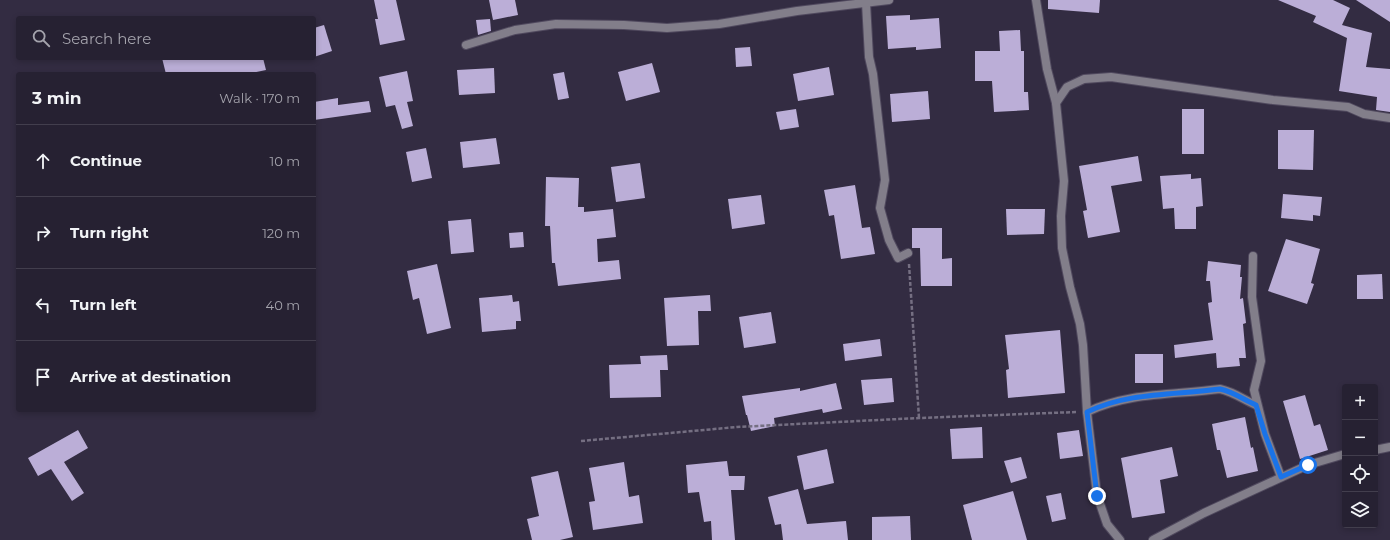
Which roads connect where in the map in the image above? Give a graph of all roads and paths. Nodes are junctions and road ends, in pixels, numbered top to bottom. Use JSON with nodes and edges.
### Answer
{"nodes":[{"id":1,"x":889,"y":0,"type":"edge"},
{"id":2,"x":1036,"y":0,"type":"edge"},
{"id":3,"x":866,"y":3,"type":"junction"},
{"id":4,"x":466,"y":45,"type":"dead end"},
{"id":5,"x":1056,"y":103,"type":"junction"},
{"id":6,"x":1390,"y":118,"type":"edge"},
{"id":7,"x":908,"y":253,"type":"joint"},
{"id":8,"x":1253,"y":256,"type":"dead end"},
{"id":9,"x":1256,"y":405,"type":"junction"},
{"id":10,"x":1087,"y":412,"type":"junction"},
{"id":11,"x":919,"y":418,"type":"junction"},
{"id":12,"x":582,"y":441,"type":"dead end"},
{"id":13,"x":1390,"y":447,"type":"edge"},
{"id":14,"x":1378,"y":449,"type":"edge"},
{"id":15,"x":1342,"y":455,"type":"edge"},
{"id":16,"x":1281,"y":477,"type":"junction"},
{"id":17,"x":1120,"y":540,"type":"edge"},
{"id":18,"x":1153,"y":540,"type":"edge"}],
"edges":[{"from":1,"to":3,"type":"street"},
{"from":2,"to":5,"type":"street"},
{"from":3,"to":4,"type":"street"},
{"from":3,"to":7,"type":"street"},
{"from":5,"to":6,"type":"street"},
{"from":5,"to":10,"type":"street"},
{"from":7,"to":11,"type":"path"},
{"from":8,"to":9,"type":"street"},
{"from":9,"to":10,"type":"street"},
{"from":9,"to":16,"type":"street"},
{"from":10,"to":11,"type":"path"},
{"from":10,"to":17,"type":"street"},
{"from":11,"to":12,"type":"path"},
{"from":13,"to":14,"type":"street"},
{"from":15,"to":16,"type":"street"},
{"from":16,"to":18,"type":"street"}]}
